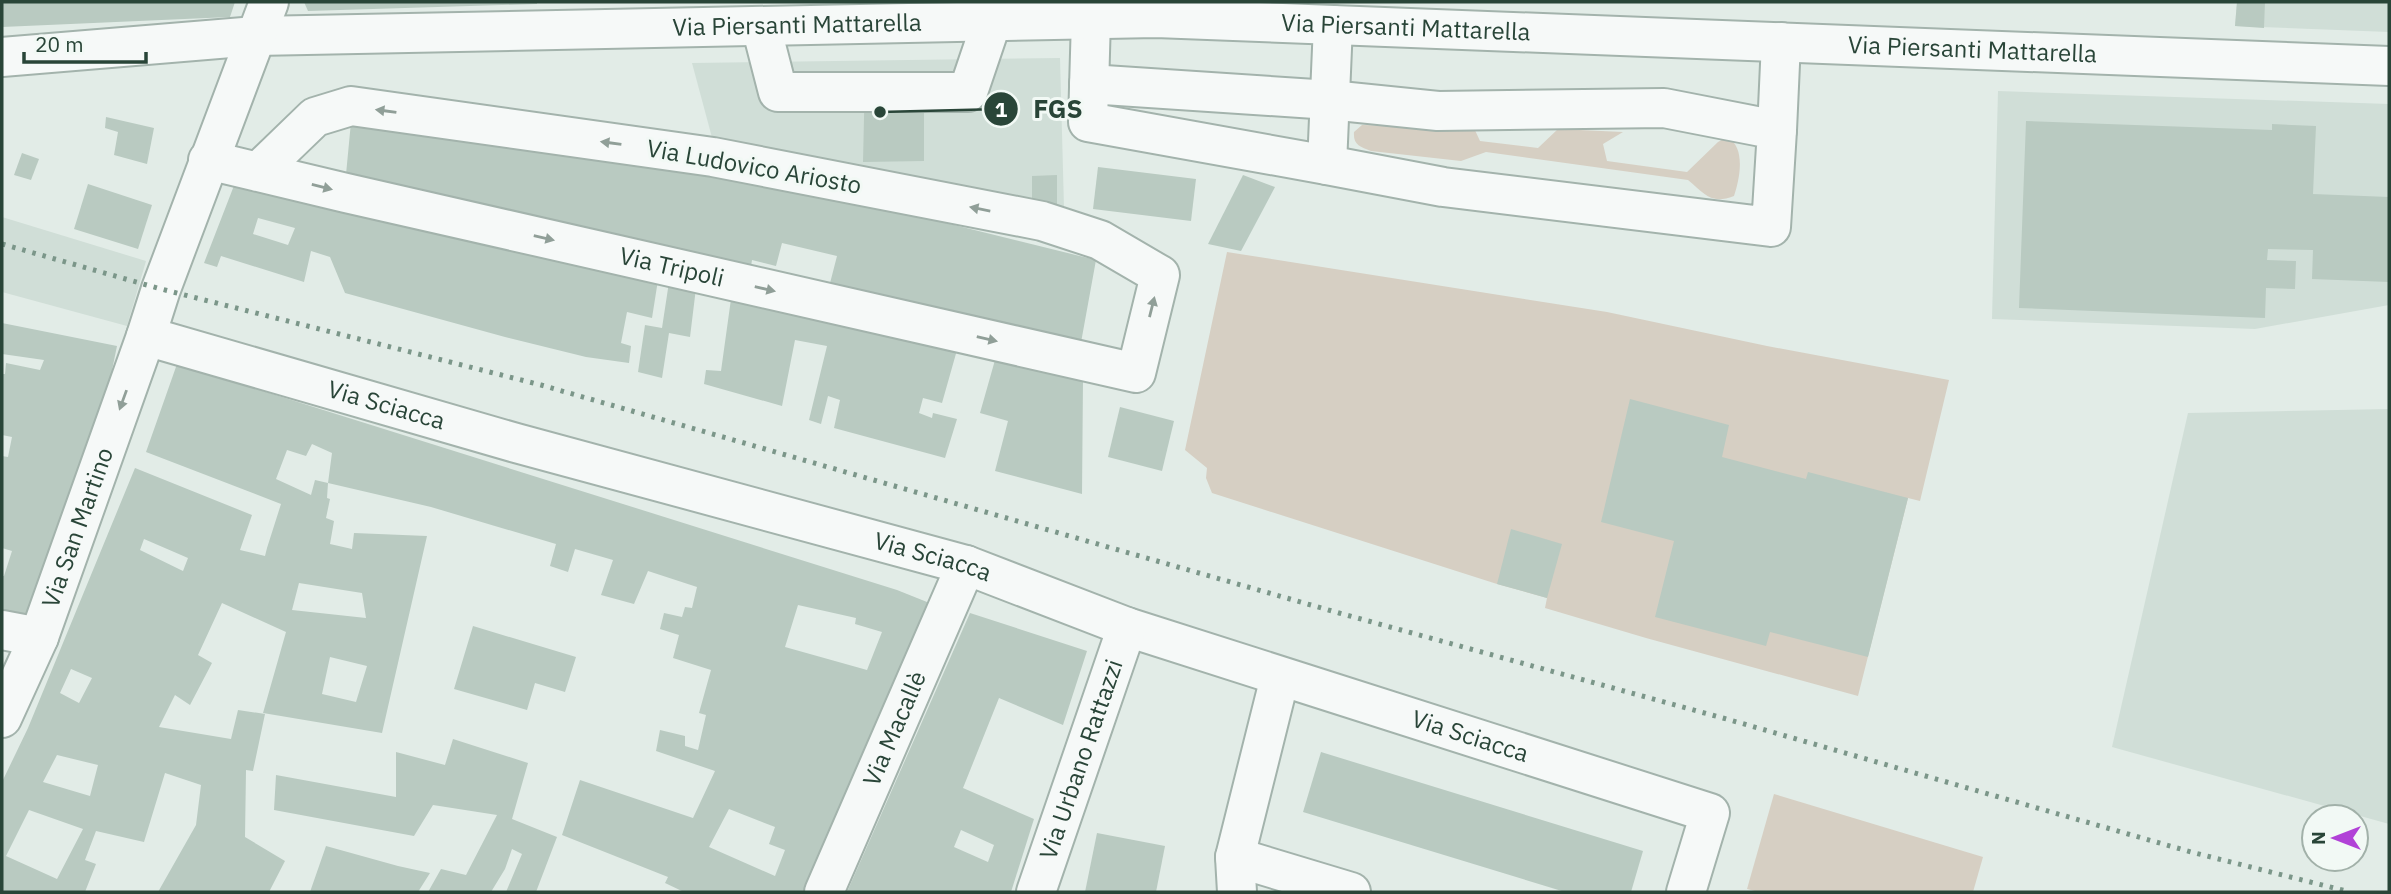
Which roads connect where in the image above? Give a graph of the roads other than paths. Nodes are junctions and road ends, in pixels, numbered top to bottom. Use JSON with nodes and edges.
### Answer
{"nodes":[{"id":1,"x":978,"y":15,"type":"edge"},
{"id":2,"x":263,"y":19,"type":"edge"},
{"id":3,"x":1091,"y":19,"type":"junction"},
{"id":4,"x":1334,"y":24,"type":"junction"},
{"id":5,"x":761,"y":26,"type":"junction"},
{"id":6,"x":1781,"y":42,"type":"junction"},
{"id":7,"x":2,"y":57,"type":"edge"},
{"id":8,"x":2389,"y":66,"type":"edge"},
{"id":9,"x":1089,"y":84,"type":"junction"},
{"id":10,"x":1330,"y":100,"type":"junction"},
{"id":11,"x":1777,"y":130,"type":"junction"},
{"id":12,"x":208,"y":160,"type":"junction"},
{"id":13,"x":1327,"y":165,"type":"junction"},
{"id":14,"x":258,"y":172,"type":"junction"},
{"id":15,"x":146,"y":336,"type":"junction"},
{"id":16,"x":1136,"y":373,"type":"joint"},
{"id":17,"x":966,"y":565,"type":"junction"},
{"id":18,"x":1127,"y":627,"type":"junction"},
{"id":19,"x":2,"y":630,"type":"edge"},
{"id":20,"x":39,"y":637,"type":"junction"},
{"id":21,"x":1280,"y":677,"type":"junction"},
{"id":22,"x":2,"y":718,"type":"edge"},
{"id":23,"x":1236,"y":875,"type":"edge"},
{"id":24,"x":824,"y":892,"type":"edge"},
{"id":25,"x":1036,"y":892,"type":"edge"},
{"id":26,"x":1352,"y":892,"type":"edge"},
{"id":27,"x":1686,"y":892,"type":"edge"}],
"edges":[{"from":1,"to":3,"type":"street","name":"Via Piersanti Mattarella"},
{"from":1,"to":5,"type":"street","name":"Via Piersanti Mattarella"},
{"from":1,"to":5,"type":"street"},
{"from":2,"to":5,"type":"street","name":"Via Piersanti Mattarella"},
{"from":2,"to":7,"type":"street","name":"Via Piersanti Mattarella"},
{"from":2,"to":12,"type":"street","name":"Via San Martino"},
{"from":3,"to":4,"type":"street","name":"Via Piersanti Mattarella"},
{"from":3,"to":9,"type":"street"},
{"from":4,"to":6,"type":"street","name":"Via Piersanti Mattarella"},
{"from":4,"to":10,"type":"street"},
{"from":6,"to":8,"type":"street","name":"Via Piersanti Mattarella"},
{"from":6,"to":11,"type":"street"},
{"from":9,"to":10,"type":"street"},
{"from":9,"to":13,"type":"street"},
{"from":10,"to":11,"type":"street"},
{"from":10,"to":13,"type":"street"},
{"from":11,"to":13,"type":"street"},
{"from":12,"to":14,"type":"street","name":"Via Tripoli"},
{"from":12,"to":15,"type":"street","name":"Via San Martino"},
{"from":14,"to":16,"type":"street","name":"Via Tripoli","one_way":true},
{"from":16,"to":14,"type":"street","name":"Via Ludovico Ariosto","one_way":true},
{"from":15,"to":17,"type":"street","name":"Via Sciacca"},
{"from":15,"to":20,"type":"street","name":"Via San Martino","one_way":true},
{"from":17,"to":18,"type":"street","name":"Via Sciacca"},
{"from":17,"to":24,"type":"street","name":"Via Macallè"},
{"from":18,"to":21,"type":"street","name":"Via Sciacca"},
{"from":18,"to":25,"type":"street","name":"Via Urbano Rattazzi"},
{"from":19,"to":20,"type":"street"},
{"from":20,"to":22,"type":"street","name":"Via San Martino"},
{"from":21,"to":23,"type":"street"},
{"from":21,"to":27,"type":"street","name":"Via Sciacca"},
{"from":23,"to":26,"type":"street"}]}
